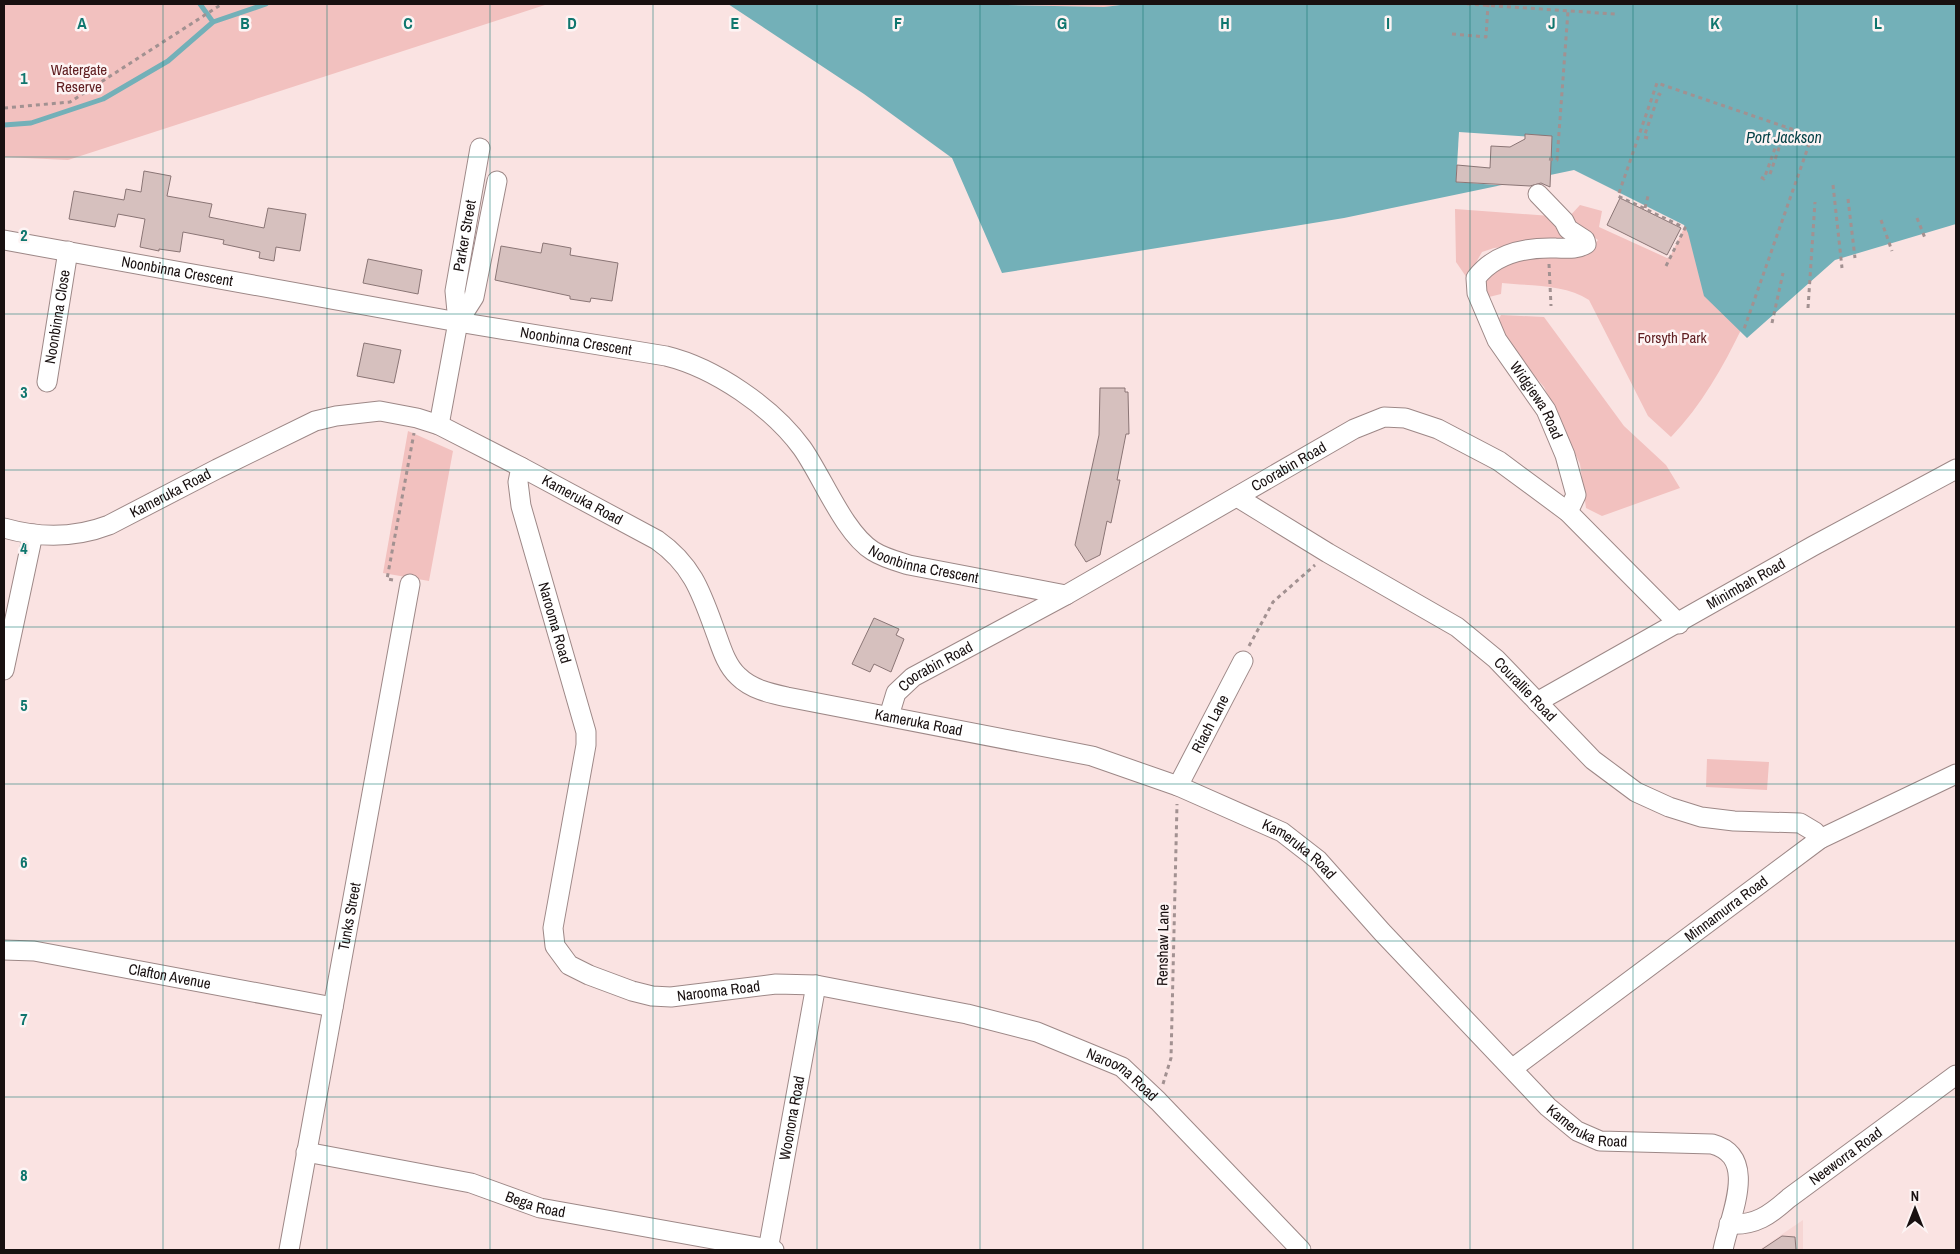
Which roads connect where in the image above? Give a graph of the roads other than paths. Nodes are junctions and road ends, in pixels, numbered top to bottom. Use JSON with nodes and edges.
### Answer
{"nodes":[{"id":1,"x":480,"y":148,"type":"dead end"},
{"id":2,"x":497,"y":182,"type":"dead end"},
{"id":3,"x":1538,"y":194,"type":"dead end"},
{"id":4,"x":4,"y":240,"type":"edge"},
{"id":5,"x":68,"y":251,"type":"junction"},
{"id":6,"x":458,"y":322,"type":"junction"},
{"id":7,"x":47,"y":382,"type":"dead end"},
{"id":8,"x":439,"y":426,"type":"junction"},
{"id":9,"x":521,"y":467,"type":"junction"},
{"id":10,"x":1956,"y":469,"type":"edge"},
{"id":11,"x":1237,"y":497,"type":"junction"},
{"id":12,"x":1568,"y":512,"type":"junction"},
{"id":13,"x":4,"y":528,"type":"edge"},
{"id":14,"x":32,"y":534,"type":"junction"},
{"id":15,"x":410,"y":584,"type":"road end"},
{"id":16,"x":1066,"y":595,"type":"junction"},
{"id":17,"x":1679,"y":624,"type":"junction"},
{"id":18,"x":1243,"y":661,"type":"road end"},
{"id":19,"x":4,"y":670,"type":"edge"},
{"id":20,"x":1537,"y":702,"type":"junction"},
{"id":21,"x":889,"y":716,"type":"junction"},
{"id":22,"x":1956,"y":774,"type":"edge"},
{"id":23,"x":1178,"y":786,"type":"junction"},
{"id":24,"x":1820,"y":839,"type":"junction"},
{"id":25,"x":4,"y":950,"type":"edge"},
{"id":26,"x":816,"y":985,"type":"junction"},
{"id":27,"x":333,"y":1007,"type":"junction"},
{"id":28,"x":1513,"y":1068,"type":"junction"},
{"id":29,"x":1956,"y":1075,"type":"edge"},
{"id":30,"x":306,"y":1152,"type":"junction"},
{"id":31,"x":1729,"y":1224,"type":"junction"},
{"id":32,"x":289,"y":1250,"type":"edge"},
{"id":33,"x":770,"y":1250,"type":"edge"},
{"id":34,"x":1301,"y":1250,"type":"edge"},
{"id":35,"x":1723,"y":1250,"type":"edge"}],
"edges":[{"from":1,"to":6,"type":"street","name":"Parker Street"},
{"from":2,"to":6,"type":"street","name":"Parker Street"},
{"from":3,"to":12,"type":"street","name":"Widgiewa Road"},
{"from":4,"to":5,"type":"street","name":"Noonbinna Crescent"},
{"from":5,"to":6,"type":"street","name":"Noonbinna Crescent"},
{"from":5,"to":7,"type":"street","name":"Noonbinna Close"},
{"from":6,"to":8,"type":"street","name":"Parker Street"},
{"from":6,"to":16,"type":"street","name":"Noonbinna Crescent"},
{"from":8,"to":9,"type":"street","name":"Kameruka Road"},
{"from":8,"to":14,"type":"street","name":"Kameruka Road"},
{"from":9,"to":21,"type":"street","name":"Kameruka Road"},
{"from":9,"to":26,"type":"street","name":"Narooma Road"},
{"from":10,"to":17,"type":"street","name":"Minimbah Road"},
{"from":11,"to":12,"type":"street","name":"Coorabin Road"},
{"from":11,"to":16,"type":"street","name":"Coorabin Road"},
{"from":11,"to":20,"type":"street","name":"Courallie Road"},
{"from":12,"to":17,"type":"street","name":"Coorabin Road"},
{"from":13,"to":14,"type":"street","name":"Kameruka Road"},
{"from":14,"to":19,"type":"street"},
{"from":15,"to":27,"type":"street","name":"Tunks Street"},
{"from":16,"to":21,"type":"street","name":"Coorabin Road"},
{"from":17,"to":20,"type":"street","name":"Minimbah Road"},
{"from":18,"to":23,"type":"street","name":"Riach Lane"},
{"from":20,"to":24,"type":"street","name":"Courallie Road"},
{"from":21,"to":23,"type":"street","name":"Kameruka Road"},
{"from":22,"to":24,"type":"street","name":"Minnamurra Road"},
{"from":23,"to":28,"type":"street","name":"Kameruka Road"},
{"from":24,"to":28,"type":"street","name":"Minnamurra Road"},
{"from":25,"to":27,"type":"street","name":"Clafton Avenue"},
{"from":26,"to":33,"type":"street","name":"Woonona Road"},
{"from":26,"to":34,"type":"street","name":"Narooma Road"},
{"from":27,"to":30,"type":"street","name":"Tunks Street"},
{"from":28,"to":31,"type":"street","name":"Kameruka Road"},
{"from":29,"to":31,"type":"street","name":"Neeworra Road"},
{"from":30,"to":32,"type":"street","name":"Tunks Street"},
{"from":30,"to":33,"type":"street","name":"Bega Road"},
{"from":31,"to":35,"type":"street","name":"Kameruka Road"}]}
